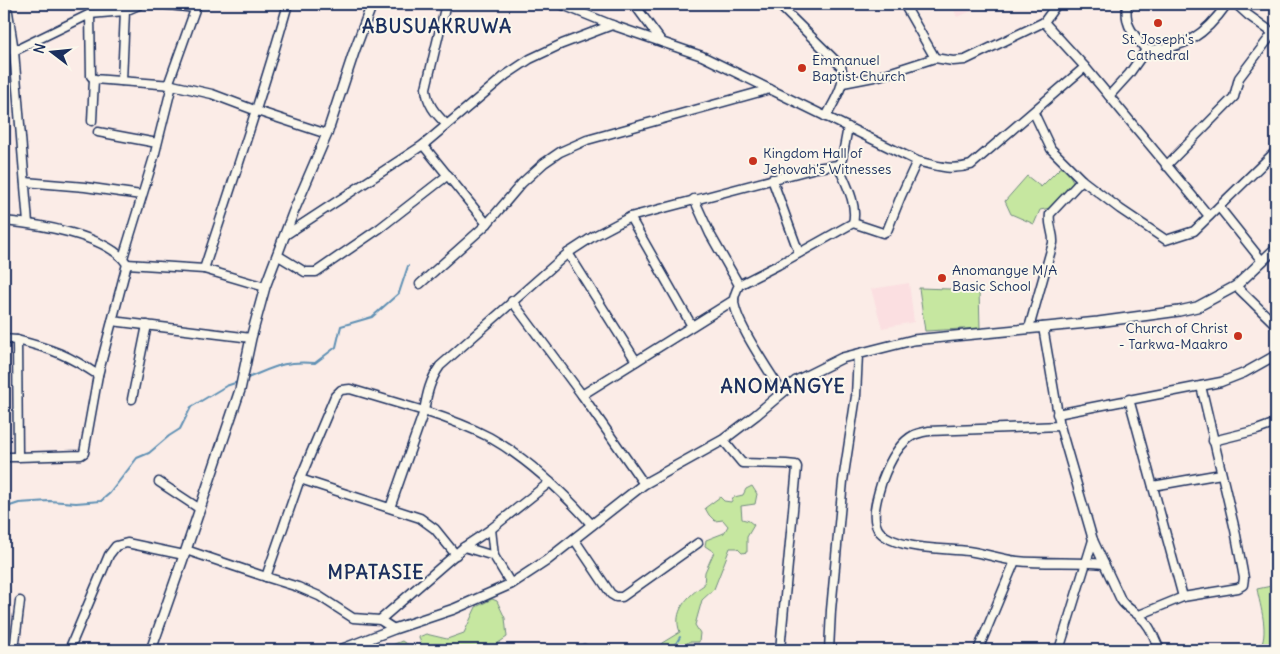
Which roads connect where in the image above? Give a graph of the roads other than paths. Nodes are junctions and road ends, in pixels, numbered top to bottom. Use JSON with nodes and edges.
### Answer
{"nodes":[{"id":1,"x":141,"y":4,"type":"edge"},
{"id":2,"x":160,"y":4,"type":"edge"},
{"id":3,"x":288,"y":4,"type":"edge"},
{"id":4,"x":372,"y":4,"type":"edge"},
{"id":5,"x":446,"y":4,"type":"edge"},
{"id":6,"x":560,"y":4,"type":"edge"},
{"id":7,"x":634,"y":4,"type":"edge"},
{"id":8,"x":778,"y":4,"type":"edge"},
{"id":9,"x":904,"y":4,"type":"edge"},
{"id":10,"x":1057,"y":4,"type":"edge"},
{"id":11,"x":1128,"y":4,"type":"edge"},
{"id":12,"x":1227,"y":4,"type":"edge"},
{"id":13,"x":1236,"y":4,"type":"edge"},
{"id":14,"x":196,"y":6,"type":"edge"},
{"id":15,"x":125,"y":11,"type":"junction"},
{"id":16,"x":8,"y":12,"type":"dead end"},
{"id":17,"x":90,"y":14,"type":"junction"},
{"id":18,"x":1044,"y":22,"type":"junction"},
{"id":19,"x":612,"y":25,"type":"junction"},
{"id":20,"x":1275,"y":32,"type":"edge"},
{"id":21,"x":662,"y":42,"type":"junction"},
{"id":22,"x":4,"y":46,"type":"edge"},
{"id":23,"x":14,"y":48,"type":"junction"},
{"id":24,"x":1146,"y":50,"type":"junction"},
{"id":25,"x":936,"y":58,"type":"junction"},
{"id":26,"x":1085,"y":67,"type":"junction"},
{"id":27,"x":94,"y":79,"type":"junction"},
{"id":28,"x":122,"y":81,"type":"junction"},
{"id":29,"x":843,"y":83,"type":"junction"},
{"id":30,"x":170,"y":85,"type":"junction"},
{"id":31,"x":770,"y":89,"type":"junction"},
{"id":32,"x":1109,"y":96,"type":"junction"},
{"id":33,"x":257,"y":112,"type":"junction"},
{"id":34,"x":1034,"y":113,"type":"junction"},
{"id":35,"x":826,"y":117,"type":"junction"},
{"id":36,"x":92,"y":120,"type":"dead end"},
{"id":37,"x":446,"y":124,"type":"junction"},
{"id":38,"x":848,"y":127,"type":"junction"},
{"id":39,"x":98,"y":132,"type":"dead end"},
{"id":40,"x":327,"y":134,"type":"junction"},
{"id":41,"x":157,"y":143,"type":"junction"},
{"id":42,"x":423,"y":145,"type":"junction"},
{"id":43,"x":1276,"y":151,"type":"edge"},
{"id":44,"x":917,"y":161,"type":"junction"},
{"id":45,"x":838,"y":165,"type":"junction"},
{"id":46,"x":1166,"y":166,"type":"junction"},
{"id":47,"x":448,"y":175,"type":"junction"},
{"id":48,"x":772,"y":179,"type":"junction"},
{"id":49,"x":1082,"y":180,"type":"junction"},
{"id":50,"x":26,"y":182,"type":"junction"},
{"id":51,"x":141,"y":195,"type":"junction"},
{"id":52,"x":694,"y":198,"type":"junction"},
{"id":53,"x":1219,"y":207,"type":"junction"},
{"id":54,"x":1209,"y":216,"type":"junction"},
{"id":55,"x":630,"y":217,"type":"junction"},
{"id":56,"x":4,"y":221,"type":"edge"},
{"id":57,"x":853,"y":223,"type":"junction"},
{"id":58,"x":28,"y":224,"type":"junction"},
{"id":59,"x":487,"y":224,"type":"junction"},
{"id":60,"x":284,"y":236,"type":"junction"},
{"id":61,"x":1276,"y":248,"type":"edge"},
{"id":62,"x":568,"y":252,"type":"junction"},
{"id":63,"x":799,"y":253,"type":"junction"},
{"id":64,"x":277,"y":255,"type":"junction"},
{"id":65,"x":125,"y":261,"type":"junction"},
{"id":66,"x":1262,"y":261,"type":"junction"},
{"id":67,"x":204,"y":269,"type":"junction"},
{"id":68,"x":420,"y":284,"type":"dead end"},
{"id":69,"x":739,"y":284,"type":"junction"},
{"id":70,"x":1236,"y":286,"type":"junction"},
{"id":71,"x":265,"y":287,"type":"junction"},
{"id":72,"x":734,"y":300,"type":"junction"},
{"id":73,"x":512,"y":301,"type":"junction"},
{"id":74,"x":112,"y":321,"type":"junction"},
{"id":75,"x":147,"y":325,"type":"junction"},
{"id":76,"x":1276,"y":325,"type":"edge"},
{"id":77,"x":692,"y":326,"type":"junction"},
{"id":78,"x":1043,"y":327,"type":"junction"},
{"id":79,"x":1029,"y":328,"type":"junction"},
{"id":80,"x":251,"y":338,"type":"junction"},
{"id":81,"x":4,"y":339,"type":"edge"},
{"id":82,"x":18,"y":340,"type":"junction"},
{"id":83,"x":858,"y":354,"type":"junction"},
{"id":84,"x":1276,"y":355,"type":"edge"},
{"id":85,"x":636,"y":361,"type":"junction"},
{"id":86,"x":98,"y":375,"type":"junction"},
{"id":87,"x":1201,"y":386,"type":"junction"},
{"id":88,"x":782,"y":392,"type":"junction"},
{"id":89,"x":582,"y":395,"type":"junction"},
{"id":90,"x":132,"y":399,"type":"dead end"},
{"id":91,"x":1130,"y":399,"type":"junction"},
{"id":92,"x":424,"y":411,"type":"junction"},
{"id":93,"x":1057,"y":414,"type":"junction"},
{"id":94,"x":1276,"y":423,"type":"edge"},
{"id":95,"x":1060,"y":426,"type":"junction"},
{"id":96,"x":723,"y":440,"type":"junction"},
{"id":97,"x":1213,"y":441,"type":"junction"},
{"id":98,"x":4,"y":457,"type":"edge"},
{"id":99,"x":18,"y":457,"type":"junction"},
{"id":100,"x":1221,"y":474,"type":"junction"},
{"id":101,"x":300,"y":479,"type":"junction"},
{"id":102,"x":159,"y":482,"type":"dead end"},
{"id":103,"x":550,"y":482,"type":"junction"},
{"id":104,"x":644,"y":484,"type":"junction"},
{"id":105,"x":1153,"y":486,"type":"junction"},
{"id":106,"x":390,"y":508,"type":"junction"},
{"id":107,"x":200,"y":509,"type":"junction"},
{"id":108,"x":592,"y":525,"type":"junction"},
{"id":109,"x":491,"y":529,"type":"junction"},
{"id":110,"x":574,"y":539,"type":"junction"},
{"id":111,"x":1092,"y":540,"type":"junction"},
{"id":112,"x":698,"y":543,"type":"dead end"},
{"id":113,"x":464,"y":547,"type":"junction"},
{"id":114,"x":185,"y":552,"type":"junction"},
{"id":115,"x":456,"y":555,"type":"junction"},
{"id":116,"x":494,"y":556,"type":"junction"},
{"id":117,"x":1015,"y":561,"type":"junction"},
{"id":118,"x":1085,"y":562,"type":"junction"},
{"id":119,"x":1104,"y":564,"type":"junction"},
{"id":120,"x":266,"y":577,"type":"junction"},
{"id":121,"x":511,"y":584,"type":"junction"},
{"id":122,"x":1183,"y":597,"type":"junction"},
{"id":123,"x":20,"y":601,"type":"dead end"},
{"id":124,"x":1138,"y":615,"type":"junction"},
{"id":125,"x":380,"y":620,"type":"junction"},
{"id":126,"x":394,"y":629,"type":"junction"},
{"id":127,"x":368,"y":640,"type":"junction"},
{"id":128,"x":14,"y":650,"type":"edge"},
{"id":129,"x":69,"y":650,"type":"edge"},
{"id":130,"x":151,"y":650,"type":"edge"},
{"id":131,"x":340,"y":650,"type":"edge"},
{"id":132,"x":370,"y":650,"type":"edge"},
{"id":133,"x":780,"y":650,"type":"edge"},
{"id":134,"x":829,"y":650,"type":"edge"},
{"id":135,"x":978,"y":650,"type":"edge"},
{"id":136,"x":1059,"y":650,"type":"edge"},
{"id":137,"x":1160,"y":650,"type":"edge"}],
"edges":[{"from":1,"to":15,"type":"street"},
{"from":2,"to":14,"type":"street"},
{"from":3,"to":33,"type":"street"},
{"from":4,"to":40,"type":"street"},
{"from":5,"to":37,"type":"street"},
{"from":6,"to":19,"type":"street"},
{"from":7,"to":21,"type":"street"},
{"from":8,"to":29,"type":"street"},
{"from":9,"to":25,"type":"street"},
{"from":10,"to":18,"type":"street"},
{"from":11,"to":24,"type":"street"},
{"from":12,"to":24,"type":"street"},
{"from":13,"to":20,"type":"street"},
{"from":14,"to":30,"type":"street"},
{"from":15,"to":17,"type":"street"},
{"from":15,"to":28,"type":"street"},
{"from":16,"to":23,"type":"street"},
{"from":17,"to":23,"type":"street"},
{"from":17,"to":27,"type":"street"},
{"from":18,"to":25,"type":"street"},
{"from":18,"to":26,"type":"street"},
{"from":19,"to":21,"type":"street"},
{"from":19,"to":37,"type":"street"},
{"from":20,"to":46,"type":"street"},
{"from":21,"to":31,"type":"street"},
{"from":22,"to":23,"type":"street"},
{"from":23,"to":50,"type":"street"},
{"from":24,"to":32,"type":"street"},
{"from":25,"to":29,"type":"street"},
{"from":26,"to":32,"type":"street"},
{"from":26,"to":34,"type":"street"},
{"from":27,"to":28,"type":"street"},
{"from":27,"to":36,"type":"street"},
{"from":28,"to":30,"type":"street"},
{"from":29,"to":35,"type":"street"},
{"from":30,"to":33,"type":"street"},
{"from":30,"to":41,"type":"street"},
{"from":31,"to":35,"type":"street"},
{"from":31,"to":59,"type":"street"},
{"from":32,"to":46,"type":"street"},
{"from":33,"to":40,"type":"street"},
{"from":33,"to":67,"type":"street"},
{"from":34,"to":44,"type":"street"},
{"from":34,"to":49,"type":"street"},
{"from":35,"to":38,"type":"street"},
{"from":37,"to":42,"type":"street"},
{"from":38,"to":44,"type":"street"},
{"from":38,"to":45,"type":"street"},
{"from":39,"to":41,"type":"street"},
{"from":40,"to":60,"type":"street"},
{"from":41,"to":51,"type":"street"},
{"from":42,"to":47,"type":"street"},
{"from":42,"to":60,"type":"street"},
{"from":43,"to":53,"type":"street"},
{"from":44,"to":57,"type":"street"},
{"from":45,"to":48,"type":"street"},
{"from":45,"to":57,"type":"street"},
{"from":46,"to":54,"type":"street"},
{"from":47,"to":59,"type":"street"},
{"from":47,"to":64,"type":"street"},
{"from":48,"to":52,"type":"street"},
{"from":48,"to":63,"type":"street"},
{"from":49,"to":54,"type":"street"},
{"from":49,"to":79,"type":"street"},
{"from":50,"to":51,"type":"street"},
{"from":50,"to":58,"type":"street"},
{"from":51,"to":65,"type":"street"},
{"from":52,"to":55,"type":"street"},
{"from":52,"to":69,"type":"street"},
{"from":53,"to":54,"type":"street"},
{"from":53,"to":66,"type":"street"},
{"from":55,"to":62,"type":"street"},
{"from":55,"to":77,"type":"street"},
{"from":56,"to":58,"type":"street"},
{"from":57,"to":63,"type":"street"},
{"from":58,"to":65,"type":"street"},
{"from":59,"to":68,"type":"street"},
{"from":60,"to":64,"type":"street"},
{"from":61,"to":66,"type":"street"},
{"from":62,"to":73,"type":"street"},
{"from":62,"to":85,"type":"street"},
{"from":63,"to":69,"type":"street"},
{"from":64,"to":71,"type":"street"},
{"from":65,"to":67,"type":"street"},
{"from":65,"to":74,"type":"street"},
{"from":66,"to":70,"type":"street"},
{"from":67,"to":71,"type":"street"},
{"from":69,"to":72,"type":"street"},
{"from":70,"to":76,"type":"street"},
{"from":70,"to":78,"type":"street"},
{"from":71,"to":80,"type":"street"},
{"from":72,"to":77,"type":"street"},
{"from":72,"to":88,"type":"street"},
{"from":73,"to":89,"type":"street"},
{"from":73,"to":92,"type":"street"},
{"from":74,"to":75,"type":"street"},
{"from":74,"to":86,"type":"street"},
{"from":75,"to":80,"type":"street"},
{"from":75,"to":90,"type":"street"},
{"from":77,"to":85,"type":"street"},
{"from":78,"to":79,"type":"street"},
{"from":78,"to":93,"type":"street"},
{"from":79,"to":83,"type":"street"},
{"from":80,"to":107,"type":"street"},
{"from":81,"to":82,"type":"street"},
{"from":82,"to":86,"type":"street"},
{"from":82,"to":99,"type":"street"},
{"from":83,"to":88,"type":"street"},
{"from":83,"to":134,"type":"street"},
{"from":84,"to":87,"type":"street"},
{"from":85,"to":89,"type":"street"},
{"from":86,"to":99,"type":"street"},
{"from":87,"to":91,"type":"street"},
{"from":87,"to":97,"type":"street"},
{"from":88,"to":96,"type":"street"},
{"from":89,"to":104,"type":"street"},
{"from":91,"to":93,"type":"street"},
{"from":91,"to":105,"type":"street"},
{"from":92,"to":101,"type":"street"},
{"from":92,"to":103,"type":"street"},
{"from":92,"to":106,"type":"street"},
{"from":93,"to":95,"type":"street"},
{"from":94,"to":97,"type":"street"},
{"from":95,"to":111,"type":"street"},
{"from":95,"to":117,"type":"street"},
{"from":96,"to":104,"type":"street"},
{"from":96,"to":133,"type":"street"},
{"from":97,"to":100,"type":"street"},
{"from":98,"to":99,"type":"street"},
{"from":100,"to":105,"type":"street"},
{"from":100,"to":122,"type":"street"},
{"from":101,"to":106,"type":"street"},
{"from":101,"to":120,"type":"street"},
{"from":102,"to":107,"type":"street"},
{"from":103,"to":108,"type":"street"},
{"from":103,"to":109,"type":"street"},
{"from":104,"to":108,"type":"street"},
{"from":105,"to":122,"type":"street"},
{"from":106,"to":115,"type":"street"},
{"from":107,"to":114,"type":"street"},
{"from":108,"to":110,"type":"street"},
{"from":109,"to":113,"type":"street"},
{"from":109,"to":116,"type":"street"},
{"from":110,"to":112,"type":"street"},
{"from":110,"to":121,"type":"street"},
{"from":111,"to":118,"type":"street"},
{"from":111,"to":119,"type":"street"},
{"from":113,"to":115,"type":"street"},
{"from":113,"to":116,"type":"street"},
{"from":114,"to":120,"type":"street"},
{"from":114,"to":129,"type":"street"},
{"from":114,"to":130,"type":"street"},
{"from":115,"to":125,"type":"street"},
{"from":116,"to":121,"type":"street"},
{"from":117,"to":118,"type":"street"},
{"from":117,"to":135,"type":"street"},
{"from":118,"to":119,"type":"street"},
{"from":118,"to":136,"type":"street"},
{"from":119,"to":124,"type":"street"},
{"from":120,"to":125,"type":"street"},
{"from":121,"to":126,"type":"street"},
{"from":122,"to":124,"type":"street"},
{"from":123,"to":128,"type":"street"},
{"from":124,"to":137,"type":"street"},
{"from":125,"to":126,"type":"street"},
{"from":126,"to":127,"type":"street"},
{"from":127,"to":131,"type":"street"},
{"from":127,"to":132,"type":"street"}]}
